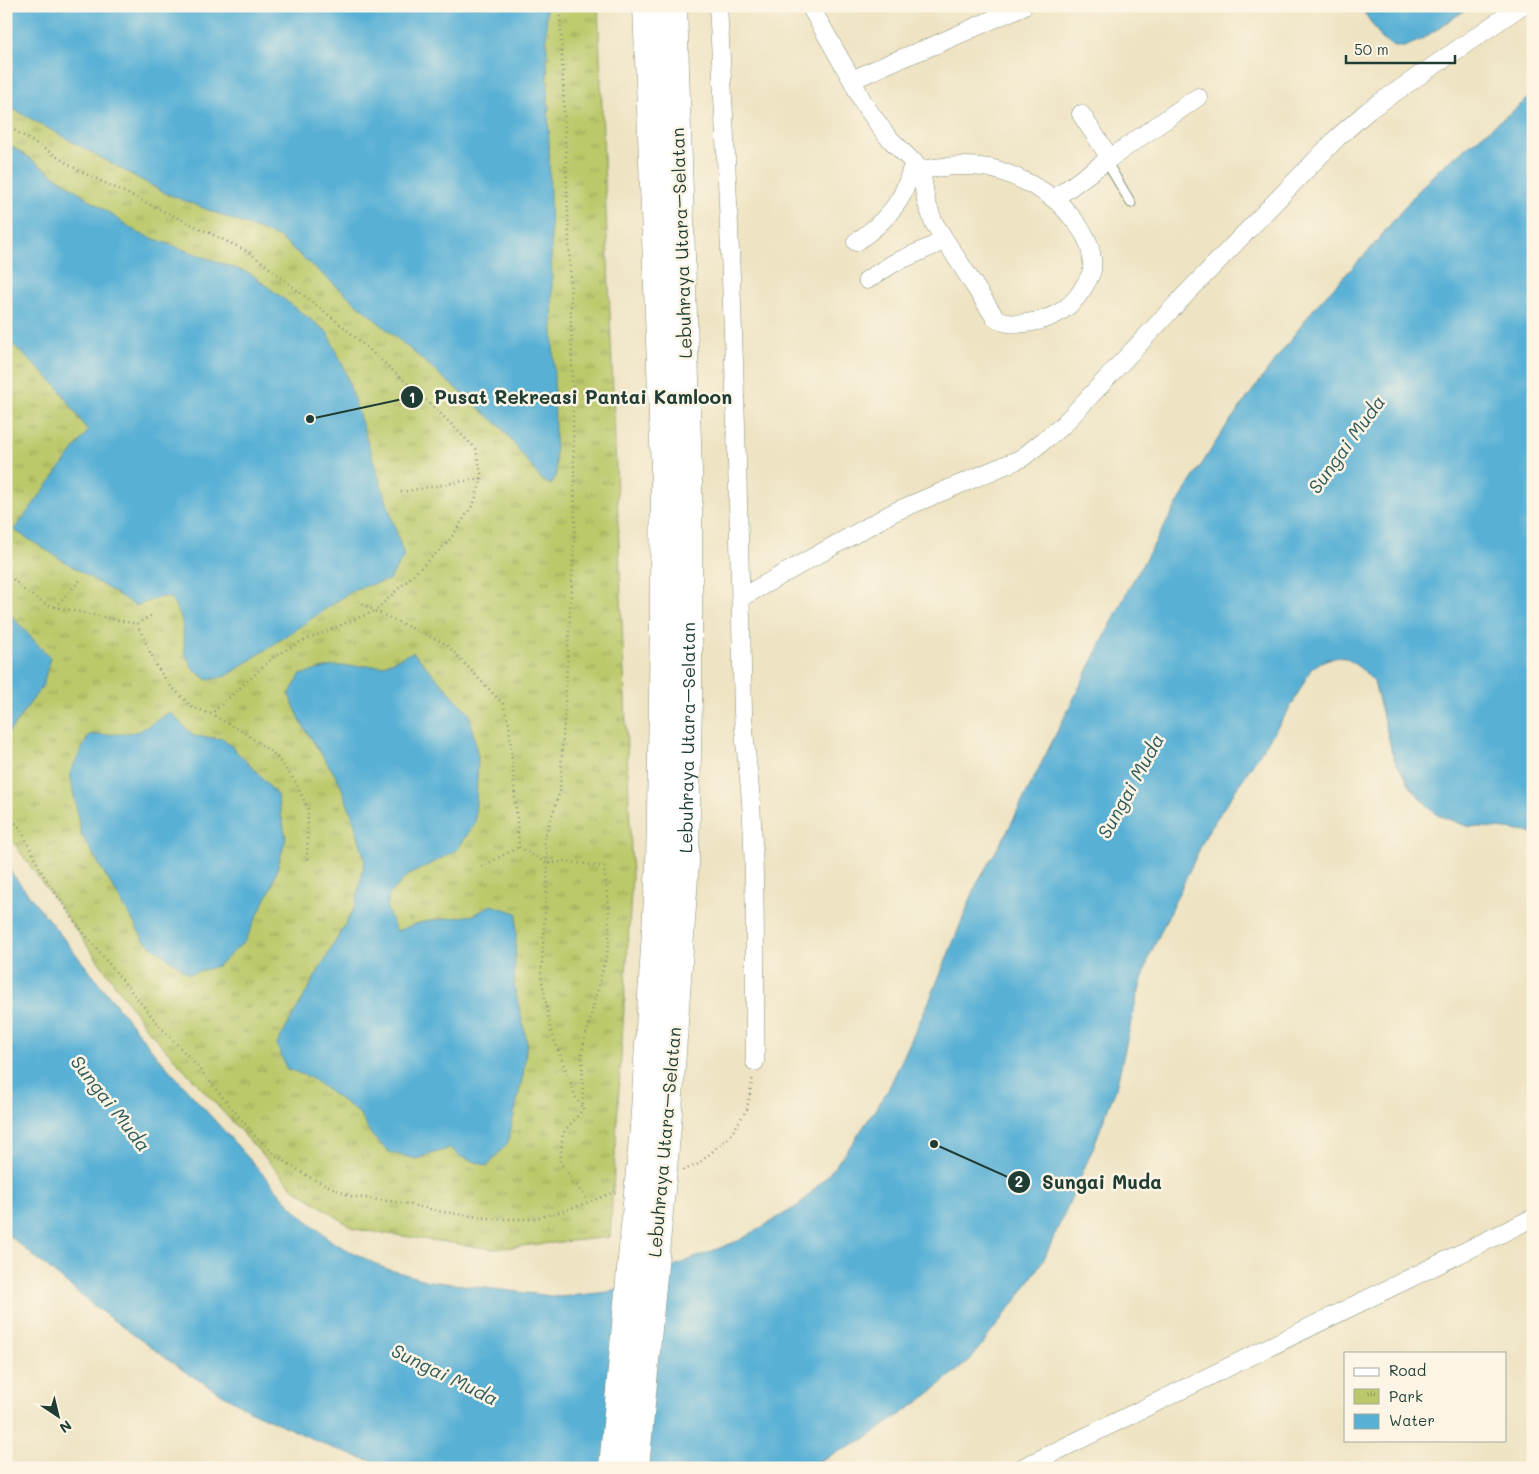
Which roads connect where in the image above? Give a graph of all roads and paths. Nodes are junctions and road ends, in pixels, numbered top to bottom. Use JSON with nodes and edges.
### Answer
{"nodes":[{"id":1,"x":560,"y":6,"type":"edge"},
{"id":2,"x":647,"y":6,"type":"edge"},
{"id":3,"x":673,"y":6,"type":"edge"},
{"id":4,"x":718,"y":6,"type":"edge"},
{"id":5,"x":810,"y":6,"type":"edge"},
{"id":6,"x":1023,"y":6,"type":"edge"},
{"id":7,"x":1521,"y":6,"type":"edge"},
{"id":8,"x":852,"y":80,"type":"junction"},
{"id":9,"x":1198,"y":97,"type":"dead end"},
{"id":10,"x":1081,"y":114,"type":"dead end"},
{"id":11,"x":6,"y":124,"type":"edge"},
{"id":12,"x":1108,"y":159,"type":"junction"},
{"id":13,"x":918,"y":166,"type":"junction"},
{"id":14,"x":1054,"y":199,"type":"junction"},
{"id":15,"x":1131,"y":203,"type":"dead end"},
{"id":16,"x":944,"y":241,"type":"junction"},
{"id":17,"x":856,"y":242,"type":"dead end"},
{"id":18,"x":867,"y":280,"type":"dead end"},
{"id":19,"x":482,"y":478,"type":"junction"},
{"id":20,"x":401,"y":492,"type":"dead end"},
{"id":21,"x":6,"y":572,"type":"edge"},
{"id":22,"x":81,"y":579,"type":"dead end"},
{"id":23,"x":742,"y":597,"type":"junction"},
{"id":24,"x":358,"y":601,"type":"dead end"},
{"id":25,"x":55,"y":607,"type":"junction"},
{"id":26,"x":375,"y":611,"type":"junction"},
{"id":27,"x":152,"y":616,"type":"dead end"},
{"id":28,"x":137,"y":624,"type":"junction"},
{"id":29,"x":211,"y":714,"type":"junction"},
{"id":30,"x":6,"y":811,"type":"edge"},
{"id":31,"x":519,"y":847,"type":"junction"},
{"id":32,"x":308,"y":863,"type":"dead end"},
{"id":33,"x":548,"y":864,"type":"junction"},
{"id":34,"x":481,"y":867,"type":"dead end"},
{"id":35,"x":755,"y":1062,"type":"joint"},
{"id":36,"x":583,"y":1109,"type":"junction"},
{"id":37,"x":656,"y":1126,"type":"junction"},
{"id":38,"x":679,"y":1171,"type":"dead end"},
{"id":39,"x":624,"y":1189,"type":"dead end"},
{"id":40,"x":588,"y":1201,"type":"junction"},
{"id":41,"x":1533,"y":1218,"type":"edge"},
{"id":42,"x":613,"y":1468,"type":"edge"},
{"id":43,"x":635,"y":1468,"type":"edge"},
{"id":44,"x":1022,"y":1468,"type":"edge"}],
"edges":[{"from":1,"to":33,"type":"path"},
{"from":2,"to":37,"type":"highway","name":"Lebuhraya Utara–Selatan"},
{"from":3,"to":37,"type":"highway","name":"Lebuhraya Utara–Selatan"},
{"from":4,"to":23,"type":"street"},
{"from":5,"to":8,"type":"street"},
{"from":6,"to":8,"type":"street"},
{"from":7,"to":23,"type":"street"},
{"from":8,"to":13,"type":"street"},
{"from":9,"to":12,"type":"street"},
{"from":10,"to":12,"type":"street"},
{"from":11,"to":19,"type":"path"},
{"from":12,"to":14,"type":"street"},
{"from":12,"to":15,"type":"lane"},
{"from":13,"to":14,"type":"street"},
{"from":13,"to":16,"type":"street"},
{"from":13,"to":17,"type":"street"},
{"from":14,"to":16,"type":"street"},
{"from":16,"to":18,"type":"street"},
{"from":19,"to":20,"type":"path"},
{"from":19,"to":26,"type":"path"},
{"from":21,"to":25,"type":"path"},
{"from":22,"to":25,"type":"path"},
{"from":23,"to":35,"type":"street"},
{"from":24,"to":26,"type":"path"},
{"from":25,"to":28,"type":"path"},
{"from":26,"to":29,"type":"path"},
{"from":26,"to":31,"type":"path"},
{"from":27,"to":28,"type":"path"},
{"from":28,"to":29,"type":"path"},
{"from":29,"to":32,"type":"path"},
{"from":30,"to":40,"type":"path"},
{"from":31,"to":33,"type":"path"},
{"from":31,"to":34,"type":"path"},
{"from":33,"to":36,"type":"path"},
{"from":33,"to":36,"type":"path"},
{"from":35,"to":38,"type":"path"},
{"from":36,"to":40,"type":"path"},
{"from":37,"to":42,"type":"highway","name":"Lebuhraya Utara–Selatan","bridge":true},
{"from":37,"to":43,"type":"highway","name":"Lebuhraya Utara–Selatan","bridge":true},
{"from":39,"to":40,"type":"path"},
{"from":41,"to":44,"type":"street"}]}
